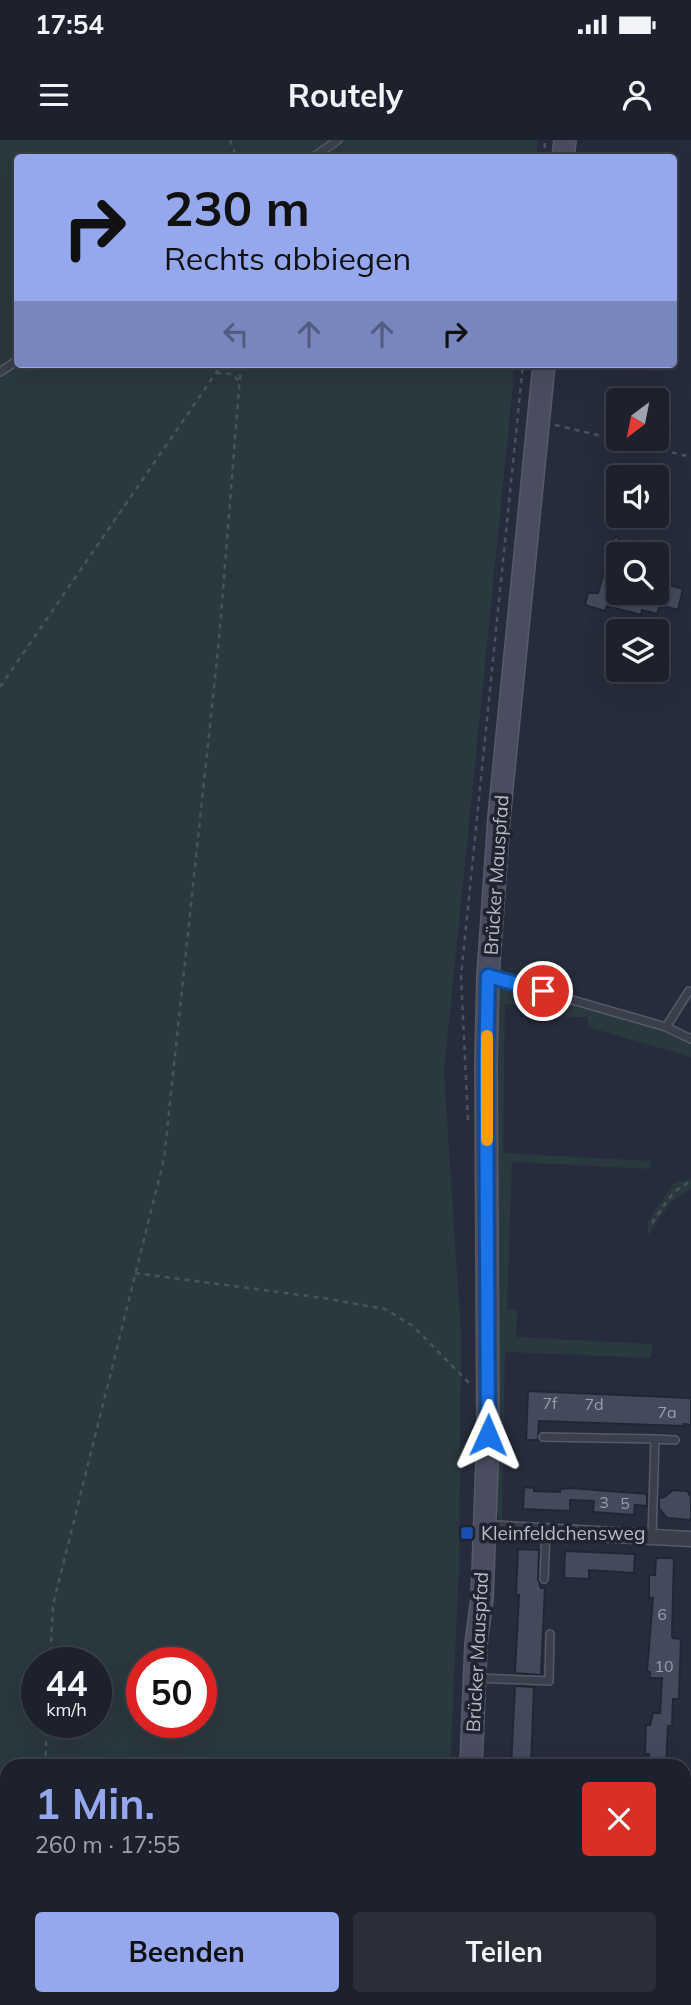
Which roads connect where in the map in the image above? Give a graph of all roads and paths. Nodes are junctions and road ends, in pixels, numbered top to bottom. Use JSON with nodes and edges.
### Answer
{"nodes":[{"id":1,"x":338,"y":140,"type":"edge"},
{"id":2,"x":318,"y":154,"type":"edge"},
{"id":3,"x":219,"y":368,"type":"edge"},
{"id":4,"x":241,"y":368,"type":"edge"},
{"id":5,"x":544,"y":368,"type":"edge"},
{"id":6,"x":215,"y":373,"type":"junction"},
{"id":7,"x":241,"y":383,"type":"junction"},
{"id":8,"x":538,"y":421,"type":"junction"},
{"id":9,"x":691,"y":457,"type":"edge"},
{"id":10,"x":0,"y":687,"type":"edge"},
{"id":11,"x":488,"y":976,"type":"junction"},
{"id":12,"x":519,"y":984,"type":"junction"},
{"id":13,"x":689,"y":991,"type":"dead end"},
{"id":14,"x":549,"y":1004,"type":"dead end"},
{"id":15,"x":666,"y":1027,"type":"junction"},
{"id":16,"x":691,"y":1039,"type":"edge"},
{"id":17,"x":691,"y":1182,"type":"edge"},
{"id":18,"x":652,"y":1223,"type":"dead end"},
{"id":19,"x":135,"y":1273,"type":"junction"},
{"id":20,"x":476,"y":1393,"type":"dead end"},
{"id":21,"x":544,"y":1437,"type":"dead end"},
{"id":22,"x":655,"y":1439,"type":"junction"},
{"id":23,"x":675,"y":1440,"type":"dead end"},
{"id":24,"x":484,"y":1528,"type":"junction"},
{"id":25,"x":545,"y":1531,"type":"junction"},
{"id":26,"x":652,"y":1536,"type":"junction"},
{"id":27,"x":691,"y":1539,"type":"edge"},
{"id":28,"x":544,"y":1579,"type":"dead end"},
{"id":29,"x":550,"y":1634,"type":"dead end"},
{"id":30,"x":51,"y":1647,"type":"edge"},
{"id":31,"x":475,"y":1678,"type":"junction"},
{"id":32,"x":46,"y":1738,"type":"edge"},
{"id":33,"x":45,"y":1759,"type":"edge"},
{"id":34,"x":471,"y":1759,"type":"edge"}],
"edges":[{"from":1,"to":2,"type":"lane"},
{"from":3,"to":6,"type":"path"},
{"from":4,"to":7,"type":"path"},
{"from":5,"to":8,"type":"main road","name":"Brücker Mauspfad"},
{"from":6,"to":7,"type":"path"},
{"from":6,"to":10,"type":"path"},
{"from":7,"to":19,"type":"path"},
{"from":8,"to":9,"type":"path"},
{"from":8,"to":11,"type":"main road","name":"Brücker Mauspfad"},
{"from":11,"to":12,"type":"lane"},
{"from":11,"to":24,"type":"main road","name":"Brücker Mauspfad"},
{"from":12,"to":14,"type":"lane"},
{"from":12,"to":15,"type":"lane"},
{"from":13,"to":15,"type":"lane"},
{"from":15,"to":16,"type":"lane"},
{"from":17,"to":18,"type":"path"},
{"from":19,"to":20,"type":"path"},
{"from":19,"to":30,"type":"path"},
{"from":21,"to":22,"type":"lane"},
{"from":22,"to":23,"type":"lane"},
{"from":22,"to":26,"type":"lane"},
{"from":24,"to":25,"type":"street"},
{"from":24,"to":31,"type":"main road","name":"Brücker Mauspfad"},
{"from":25,"to":26,"type":"street"},
{"from":25,"to":28,"type":"lane"},
{"from":26,"to":27,"type":"street"},
{"from":29,"to":31,"type":"lane"},
{"from":31,"to":34,"type":"main road","name":"Brücker Mauspfad"},
{"from":32,"to":33,"type":"path"}]}
